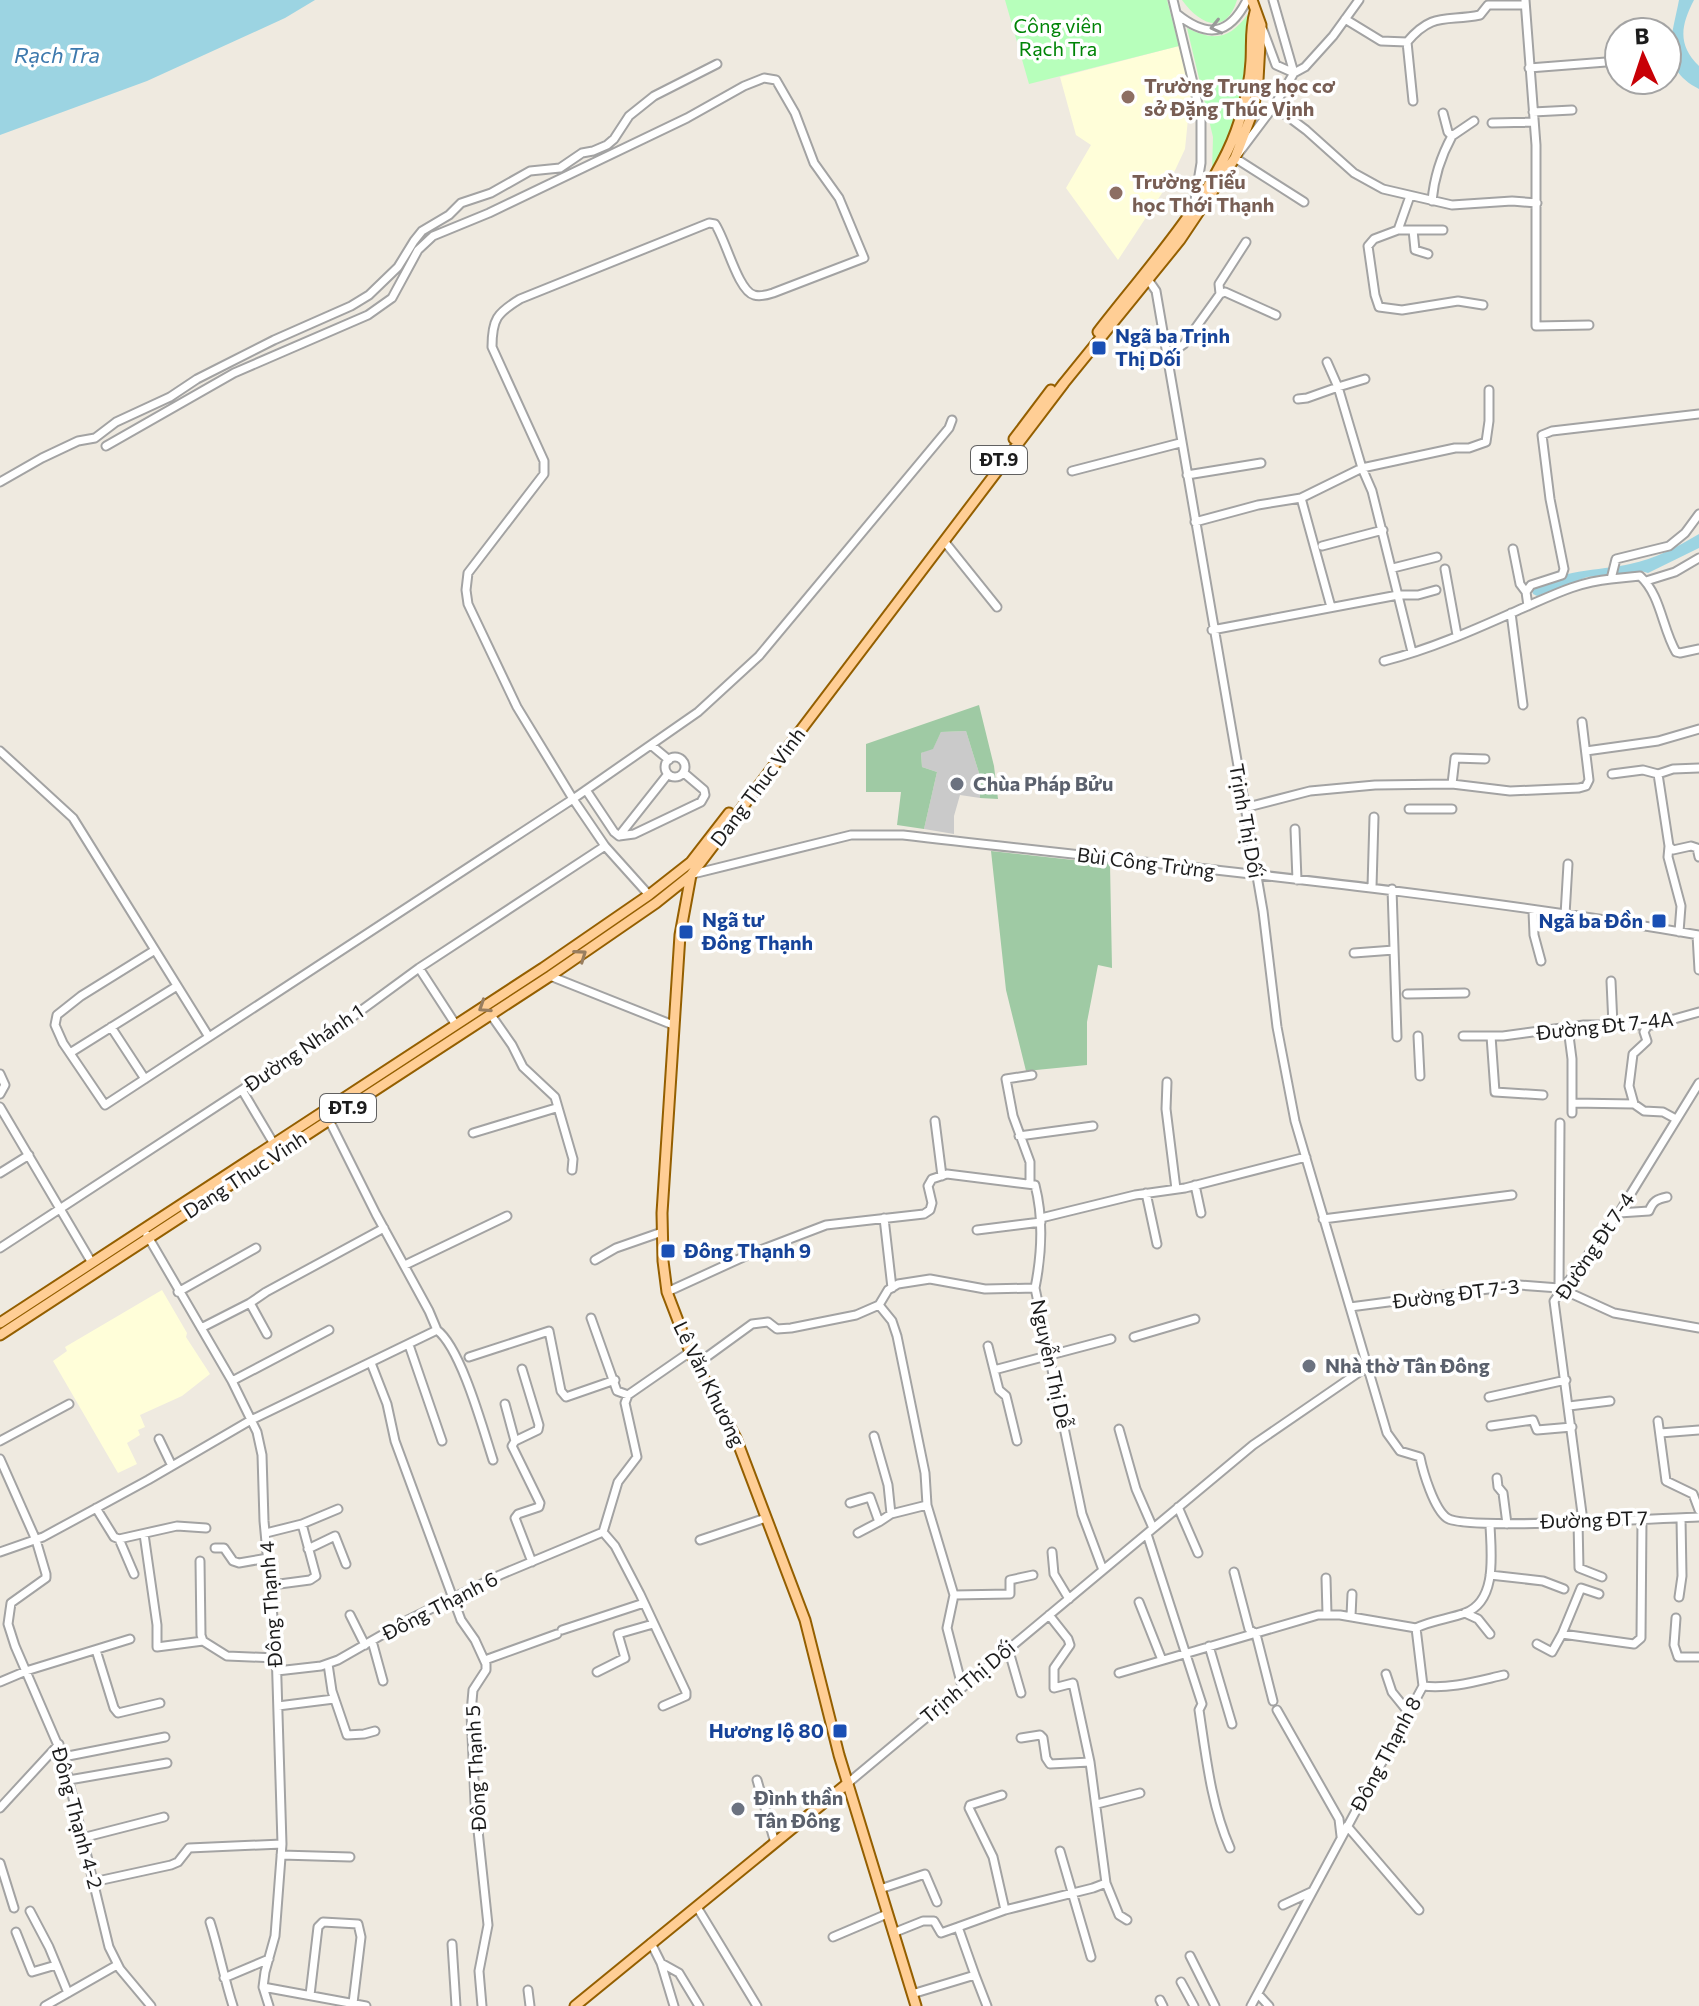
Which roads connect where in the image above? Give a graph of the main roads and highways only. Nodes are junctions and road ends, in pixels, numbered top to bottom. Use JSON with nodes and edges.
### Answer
{"nodes":[{"id":1,"x":1250,"y":0,"type":"edge"},
{"id":2,"x":1255,"y":12,"type":"junction"},
{"id":3,"x":1146,"y":276,"type":"junction"},
{"id":4,"x":688,"y":871,"type":"junction"},
{"id":5,"x":146,"y":1234,"type":"junction"},
{"id":6,"x":0,"y":1323,"type":"edge"},
{"id":7,"x":0,"y":1335,"type":"edge"},
{"id":8,"x":848,"y":1783,"type":"junction"},
{"id":9,"x":575,"y":2006,"type":"edge"},
{"id":10,"x":916,"y":2006,"type":"edge"}],
"edges":[{"from":1,"to":2,"type":"main road","name":"Dang Thuc Vinh","number":"ĐT.9"},
{"from":2,"to":3,"type":"main road","name":"Dang Thuc Vinh","number":"ĐT.9"},
{"from":2,"to":3,"type":"main road","name":"Dang Thuc Vinh","number":"ĐT.9"},
{"from":3,"to":4,"type":"main road","name":"Dang Thuc Vinh","number":"ĐT.9"},
{"from":3,"to":4,"type":"main road","name":"Dang Thuc Vinh","number":"ĐT.9"},
{"from":4,"to":5,"type":"main road","name":"Dang Thuc Vinh","number":"ĐT.9","one_way":true},
{"from":5,"to":4,"type":"main road","name":"Dang Thuc Vinh","number":"ĐT.9","one_way":true},
{"from":4,"to":8,"type":"main road","name":"Lê Văn Khương"},
{"from":5,"to":6,"type":"main road","name":"Dang Thuc Vinh","number":"ĐT.9"},
{"from":5,"to":7,"type":"main road","name":"Dang Thuc Vinh","number":"ĐT.9"},
{"from":8,"to":9,"type":"main road","name":"Trịnh Thị Dối"},
{"from":8,"to":10,"type":"main road","name":"Lê Văn Khương"}]}
